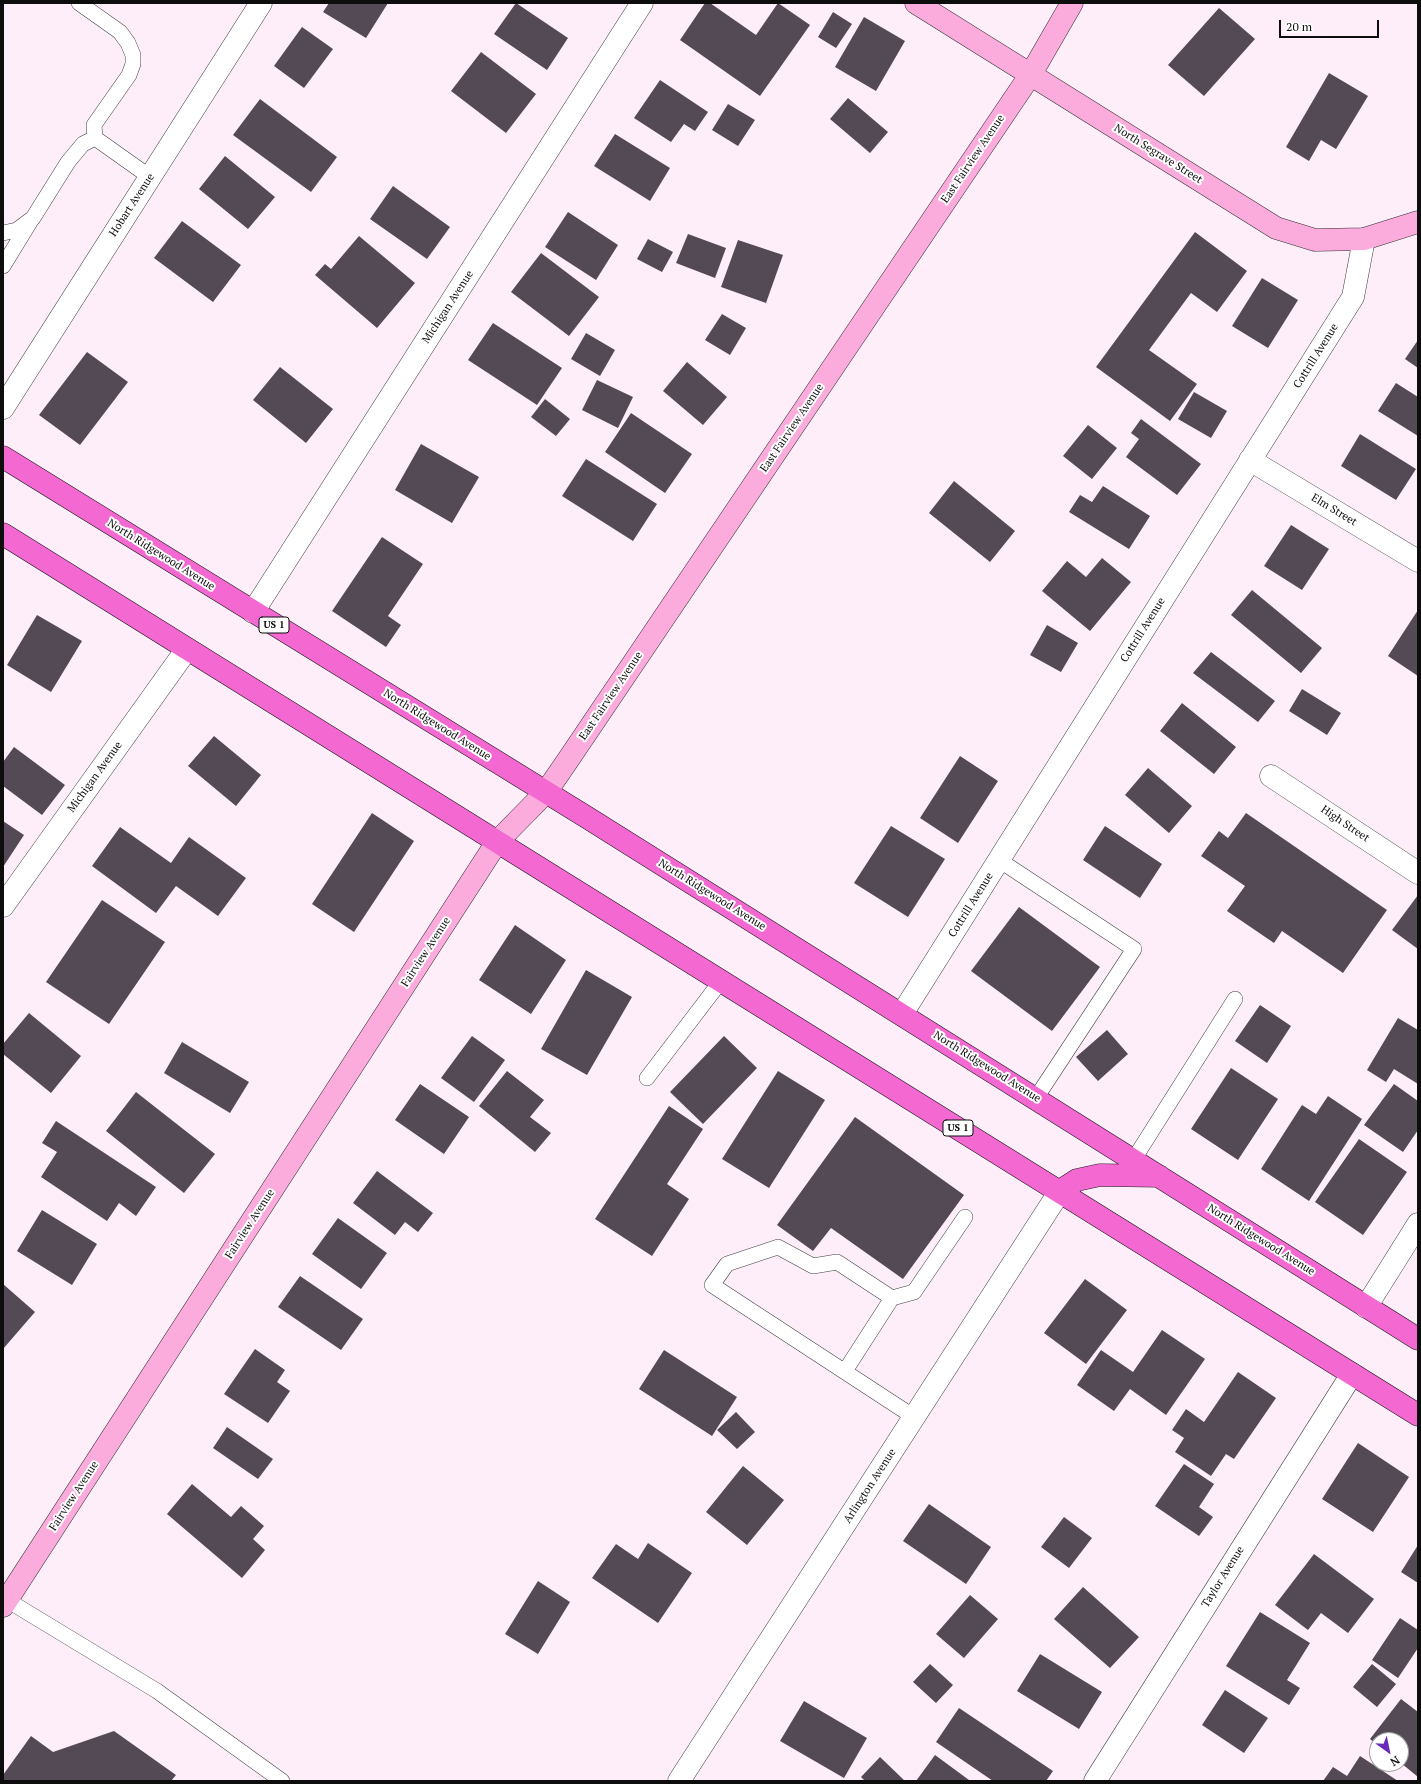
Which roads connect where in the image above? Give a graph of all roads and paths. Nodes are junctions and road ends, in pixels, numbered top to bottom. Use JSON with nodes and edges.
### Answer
{"nodes":[{"id":1,"x":79,"y":3,"type":"edge"},
{"id":2,"x":261,"y":3,"type":"edge"},
{"id":3,"x":642,"y":3,"type":"edge"},
{"id":4,"x":916,"y":3,"type":"edge"},
{"id":5,"x":1072,"y":3,"type":"edge"},
{"id":6,"x":1031,"y":74,"type":"junction"},
{"id":7,"x":95,"y":138,"type":"junction"},
{"id":8,"x":150,"y":177,"type":"junction"},
{"id":9,"x":33,"y":218,"type":"junction"},
{"id":10,"x":1418,"y":222,"type":"edge"},
{"id":11,"x":3,"y":233,"type":"edge"},
{"id":12,"x":1364,"y":239,"type":"junction"},
{"id":13,"x":3,"y":266,"type":"edge"},
{"id":14,"x":3,"y":408,"type":"edge"},
{"id":15,"x":3,"y":457,"type":"edge"},
{"id":16,"x":1250,"y":460,"type":"junction"},
{"id":17,"x":3,"y":534,"type":"edge"},
{"id":18,"x":1418,"y":561,"type":"edge"},
{"id":19,"x":253,"y":612,"type":"junction"},
{"id":20,"x":187,"y":649,"type":"junction"},
{"id":21,"x":1271,"y":776,"type":"dead end"},
{"id":22,"x":546,"y":792,"type":"junction"},
{"id":23,"x":498,"y":842,"type":"junction"},
{"id":24,"x":998,"y":860,"type":"junction"},
{"id":25,"x":1418,"y":873,"type":"edge"},
{"id":26,"x":3,"y":906,"type":"edge"},
{"id":27,"x":721,"y":981,"type":"junction"},
{"id":28,"x":1235,"y":999,"type":"dead end"},
{"id":29,"x":902,"y":1014,"type":"junction"},
{"id":30,"x":647,"y":1078,"type":"dead end"},
{"id":31,"x":1036,"y":1098,"type":"junction"},
{"id":32,"x":1134,"y":1159,"type":"junction"},
{"id":33,"x":1159,"y":1176,"type":"junction"},
{"id":34,"x":1060,"y":1191,"type":"junction"},
{"id":35,"x":965,"y":1217,"type":"dead end"},
{"id":36,"x":1418,"y":1224,"type":"edge"},
{"id":37,"x":892,"y":1298,"type":"junction"},
{"id":38,"x":1366,"y":1307,"type":"junction"},
{"id":39,"x":1418,"y":1339,"type":"edge"},
{"id":40,"x":845,"y":1371,"type":"junction"},
{"id":41,"x":1352,"y":1374,"type":"junction"},
{"id":42,"x":1418,"y":1415,"type":"edge"},
{"id":43,"x":914,"y":1417,"type":"junction"},
{"id":44,"x":5,"y":1603,"type":"edge"},
{"id":45,"x":282,"y":1781,"type":"edge"},
{"id":46,"x":680,"y":1781,"type":"edge"},
{"id":47,"x":1095,"y":1781,"type":"edge"}],
"edges":[{"from":1,"to":7,"type":"lane"},
{"from":2,"to":8,"type":"street","name":"Hobart Avenue"},
{"from":3,"to":19,"type":"street","name":"Michigan Avenue"},
{"from":4,"to":6,"type":"main road","name":"North Segrave Street"},
{"from":5,"to":6,"type":"main road","name":"East Fairview Avenue"},
{"from":6,"to":12,"type":"main road","name":"North Segrave Street"},
{"from":6,"to":22,"type":"main road","name":"East Fairview Avenue"},
{"from":7,"to":8,"type":"lane"},
{"from":7,"to":9,"type":"lane"},
{"from":8,"to":14,"type":"street","name":"Hobart Avenue"},
{"from":9,"to":11,"type":"lane"},
{"from":9,"to":13,"type":"lane"},
{"from":10,"to":12,"type":"main road","name":"North Segrave Street"},
{"from":12,"to":16,"type":"street","name":"Cottrill Avenue"},
{"from":15,"to":19,"type":"main road","name":"North Ridgewood Avenue","number":"US 1"},
{"from":16,"to":18,"type":"street","name":"Elm Street"},
{"from":16,"to":24,"type":"street","name":"Cottrill Avenue"},
{"from":17,"to":20,"type":"main road","number":"US 1"},
{"from":19,"to":22,"type":"main road","name":"North Ridgewood Avenue","number":"US 1"},
{"from":20,"to":23,"type":"main road","number":"US 1"},
{"from":20,"to":26,"type":"street","name":"Michigan Avenue"},
{"from":21,"to":25,"type":"street","name":"High Street"},
{"from":22,"to":23,"type":"main road","name":"East Fairview Avenue"},
{"from":22,"to":29,"type":"main road","name":"North Ridgewood Avenue","number":"US 1"},
{"from":23,"to":27,"type":"main road","number":"US 1"},
{"from":23,"to":44,"type":"main road","name":"Fairview Avenue"},
{"from":24,"to":29,"type":"street","name":"Cottrill Avenue"},
{"from":24,"to":31,"type":"lane"},
{"from":27,"to":30,"type":"lane"},
{"from":27,"to":34,"type":"main road","number":"US 1"},
{"from":28,"to":32,"type":"lane"},
{"from":29,"to":31,"type":"main road","name":"North Ridgewood Avenue","number":"US 1"},
{"from":31,"to":32,"type":"main road","name":"North Ridgewood Avenue","number":"US 1"},
{"from":32,"to":33,"type":"main road","name":"North Ridgewood Avenue","number":"US 1"},
{"from":33,"to":34,"type":"main road"},
{"from":33,"to":38,"type":"main road","name":"North Ridgewood Avenue","number":"US 1"},
{"from":34,"to":41,"type":"main road","number":"US 1"},
{"from":34,"to":43,"type":"street","name":"Arlington Avenue"},
{"from":35,"to":37,"type":"lane"},
{"from":36,"to":38,"type":"street"},
{"from":37,"to":40,"type":"lane"},
{"from":37,"to":40,"type":"lane"},
{"from":38,"to":39,"type":"main road","name":"North Ridgewood Avenue","number":"US 1"},
{"from":40,"to":43,"type":"lane"},
{"from":41,"to":42,"type":"main road","number":"US 1"},
{"from":41,"to":47,"type":"street","name":"Taylor Avenue"},
{"from":43,"to":46,"type":"street","name":"Arlington Avenue"},
{"from":44,"to":45,"type":"lane"}]}
